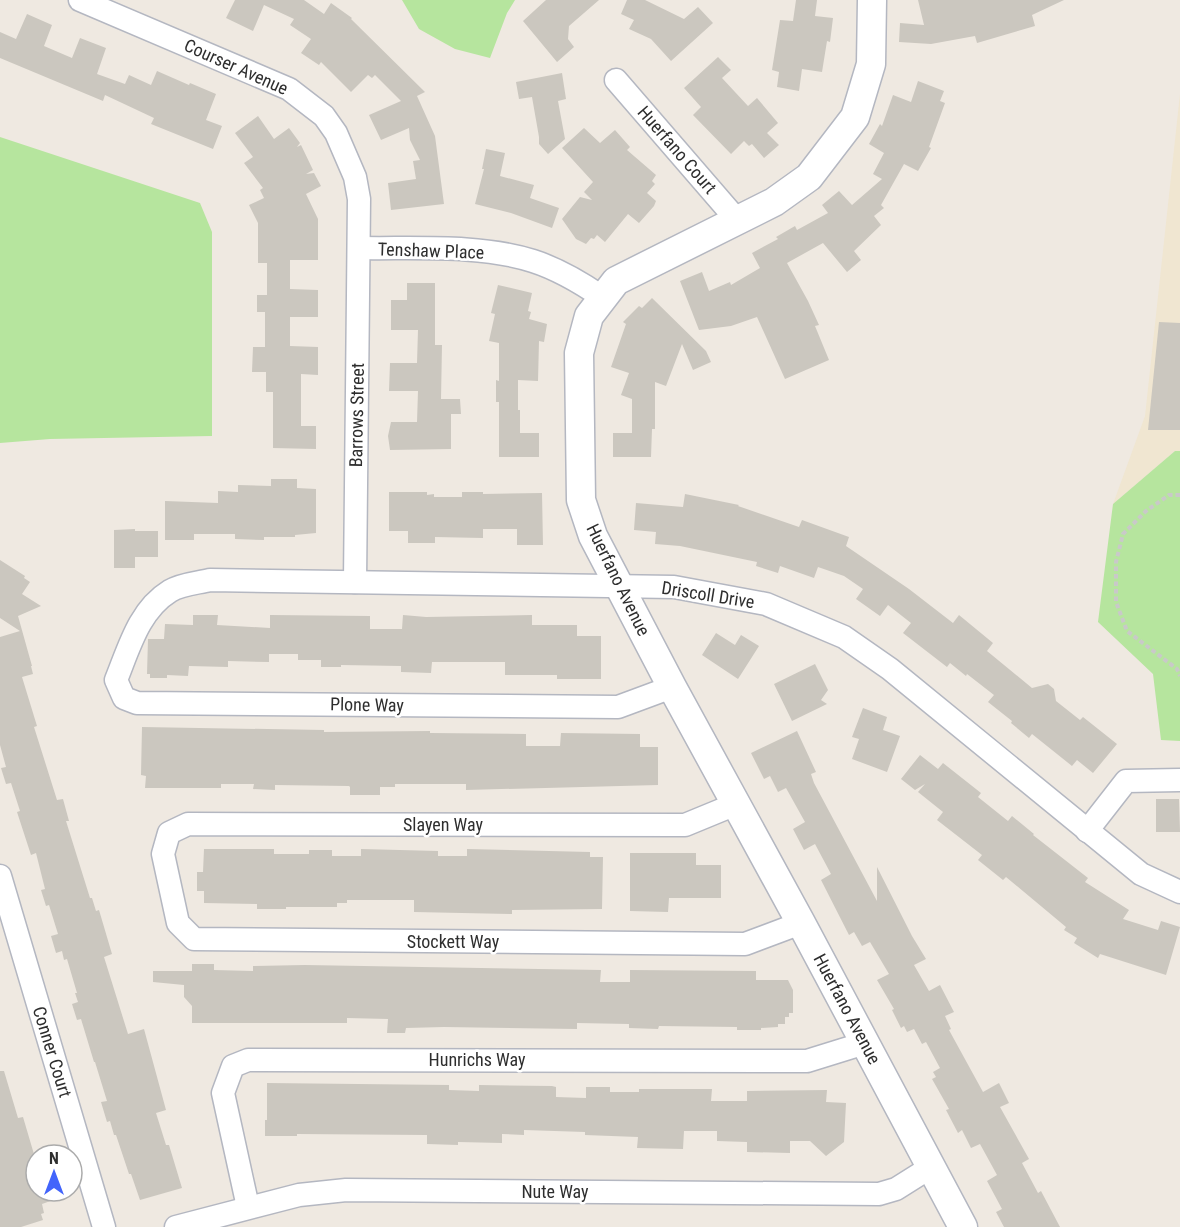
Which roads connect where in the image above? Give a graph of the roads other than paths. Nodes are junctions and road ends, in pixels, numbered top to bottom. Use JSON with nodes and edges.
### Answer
{"nodes":[{"id":1,"x":80,"y":0,"type":"edge"},
{"id":2,"x":872,"y":0,"type":"edge"},
{"id":3,"x":616,"y":80,"type":"dead end"},
{"id":4,"x":737,"y":220,"type":"junction"},
{"id":5,"x":359,"y":248,"type":"junction"},
{"id":6,"x":602,"y":297,"type":"junction"},
{"id":7,"x":354,"y":582,"type":"junction"},
{"id":8,"x":620,"y":586,"type":"junction"},
{"id":9,"x":132,"y":638,"type":"joint"},
{"id":10,"x":672,"y":687,"type":"junction"},
{"id":11,"x":1180,"y":780,"type":"edge"},
{"id":12,"x":736,"y":804,"type":"junction"},
{"id":13,"x":1087,"y":831,"type":"junction"},
{"id":14,"x":163,"y":854,"type":"joint"},
{"id":15,"x":0,"y":876,"type":"edge"},
{"id":16,"x":1180,"y":892,"type":"edge"},
{"id":17,"x":801,"y":923,"type":"junction"},
{"id":18,"x":865,"y":1043,"type":"junction"},
{"id":19,"x":931,"y":1167,"type":"junction"},
{"id":20,"x":248,"y":1207,"type":"junction"},
{"id":21,"x":104,"y":1227,"type":"edge"},
{"id":22,"x":176,"y":1227,"type":"edge"},
{"id":23,"x":963,"y":1227,"type":"edge"}],
"edges":[{"from":1,"to":5,"type":"street","name":"Courser Avenue"},
{"from":2,"to":4,"type":"street","name":"Huerfano Avenue"},
{"from":3,"to":4,"type":"street","name":"Huerfano Court"},
{"from":4,"to":6,"type":"street","name":"Huerfano Avenue"},
{"from":5,"to":6,"type":"street","name":"Tenshaw Place"},
{"from":5,"to":7,"type":"street","name":"Barrows Street"},
{"from":6,"to":8,"type":"street","name":"Huerfano Avenue"},
{"from":7,"to":8,"type":"street","name":"Driscoll Drive"},
{"from":7,"to":9,"type":"street","name":"Driscoll Drive"},
{"from":8,"to":10,"type":"street","name":"Huerfano Avenue"},
{"from":8,"to":13,"type":"street","name":"Driscoll Drive"},
{"from":9,"to":10,"type":"street","name":"Plone Way"},
{"from":10,"to":12,"type":"street","name":"Huerfano Avenue"},
{"from":11,"to":13,"type":"street"},
{"from":12,"to":14,"type":"street","name":"Slayen Way"},
{"from":12,"to":17,"type":"street","name":"Huerfano Avenue"},
{"from":13,"to":16,"type":"street","name":"Driscoll Drive"},
{"from":14,"to":17,"type":"street","name":"Stockett Way"},
{"from":15,"to":21,"type":"street","name":"Conner Court"},
{"from":17,"to":18,"type":"street","name":"Huerfano Avenue"},
{"from":18,"to":19,"type":"street","name":"Huerfano Avenue"},
{"from":18,"to":20,"type":"street","name":"Hunrichs Way"},
{"from":19,"to":20,"type":"street","name":"Nute Way"},
{"from":19,"to":23,"type":"street","name":"Huerfano Avenue"},
{"from":20,"to":22,"type":"street","name":"Nute Way"}]}
